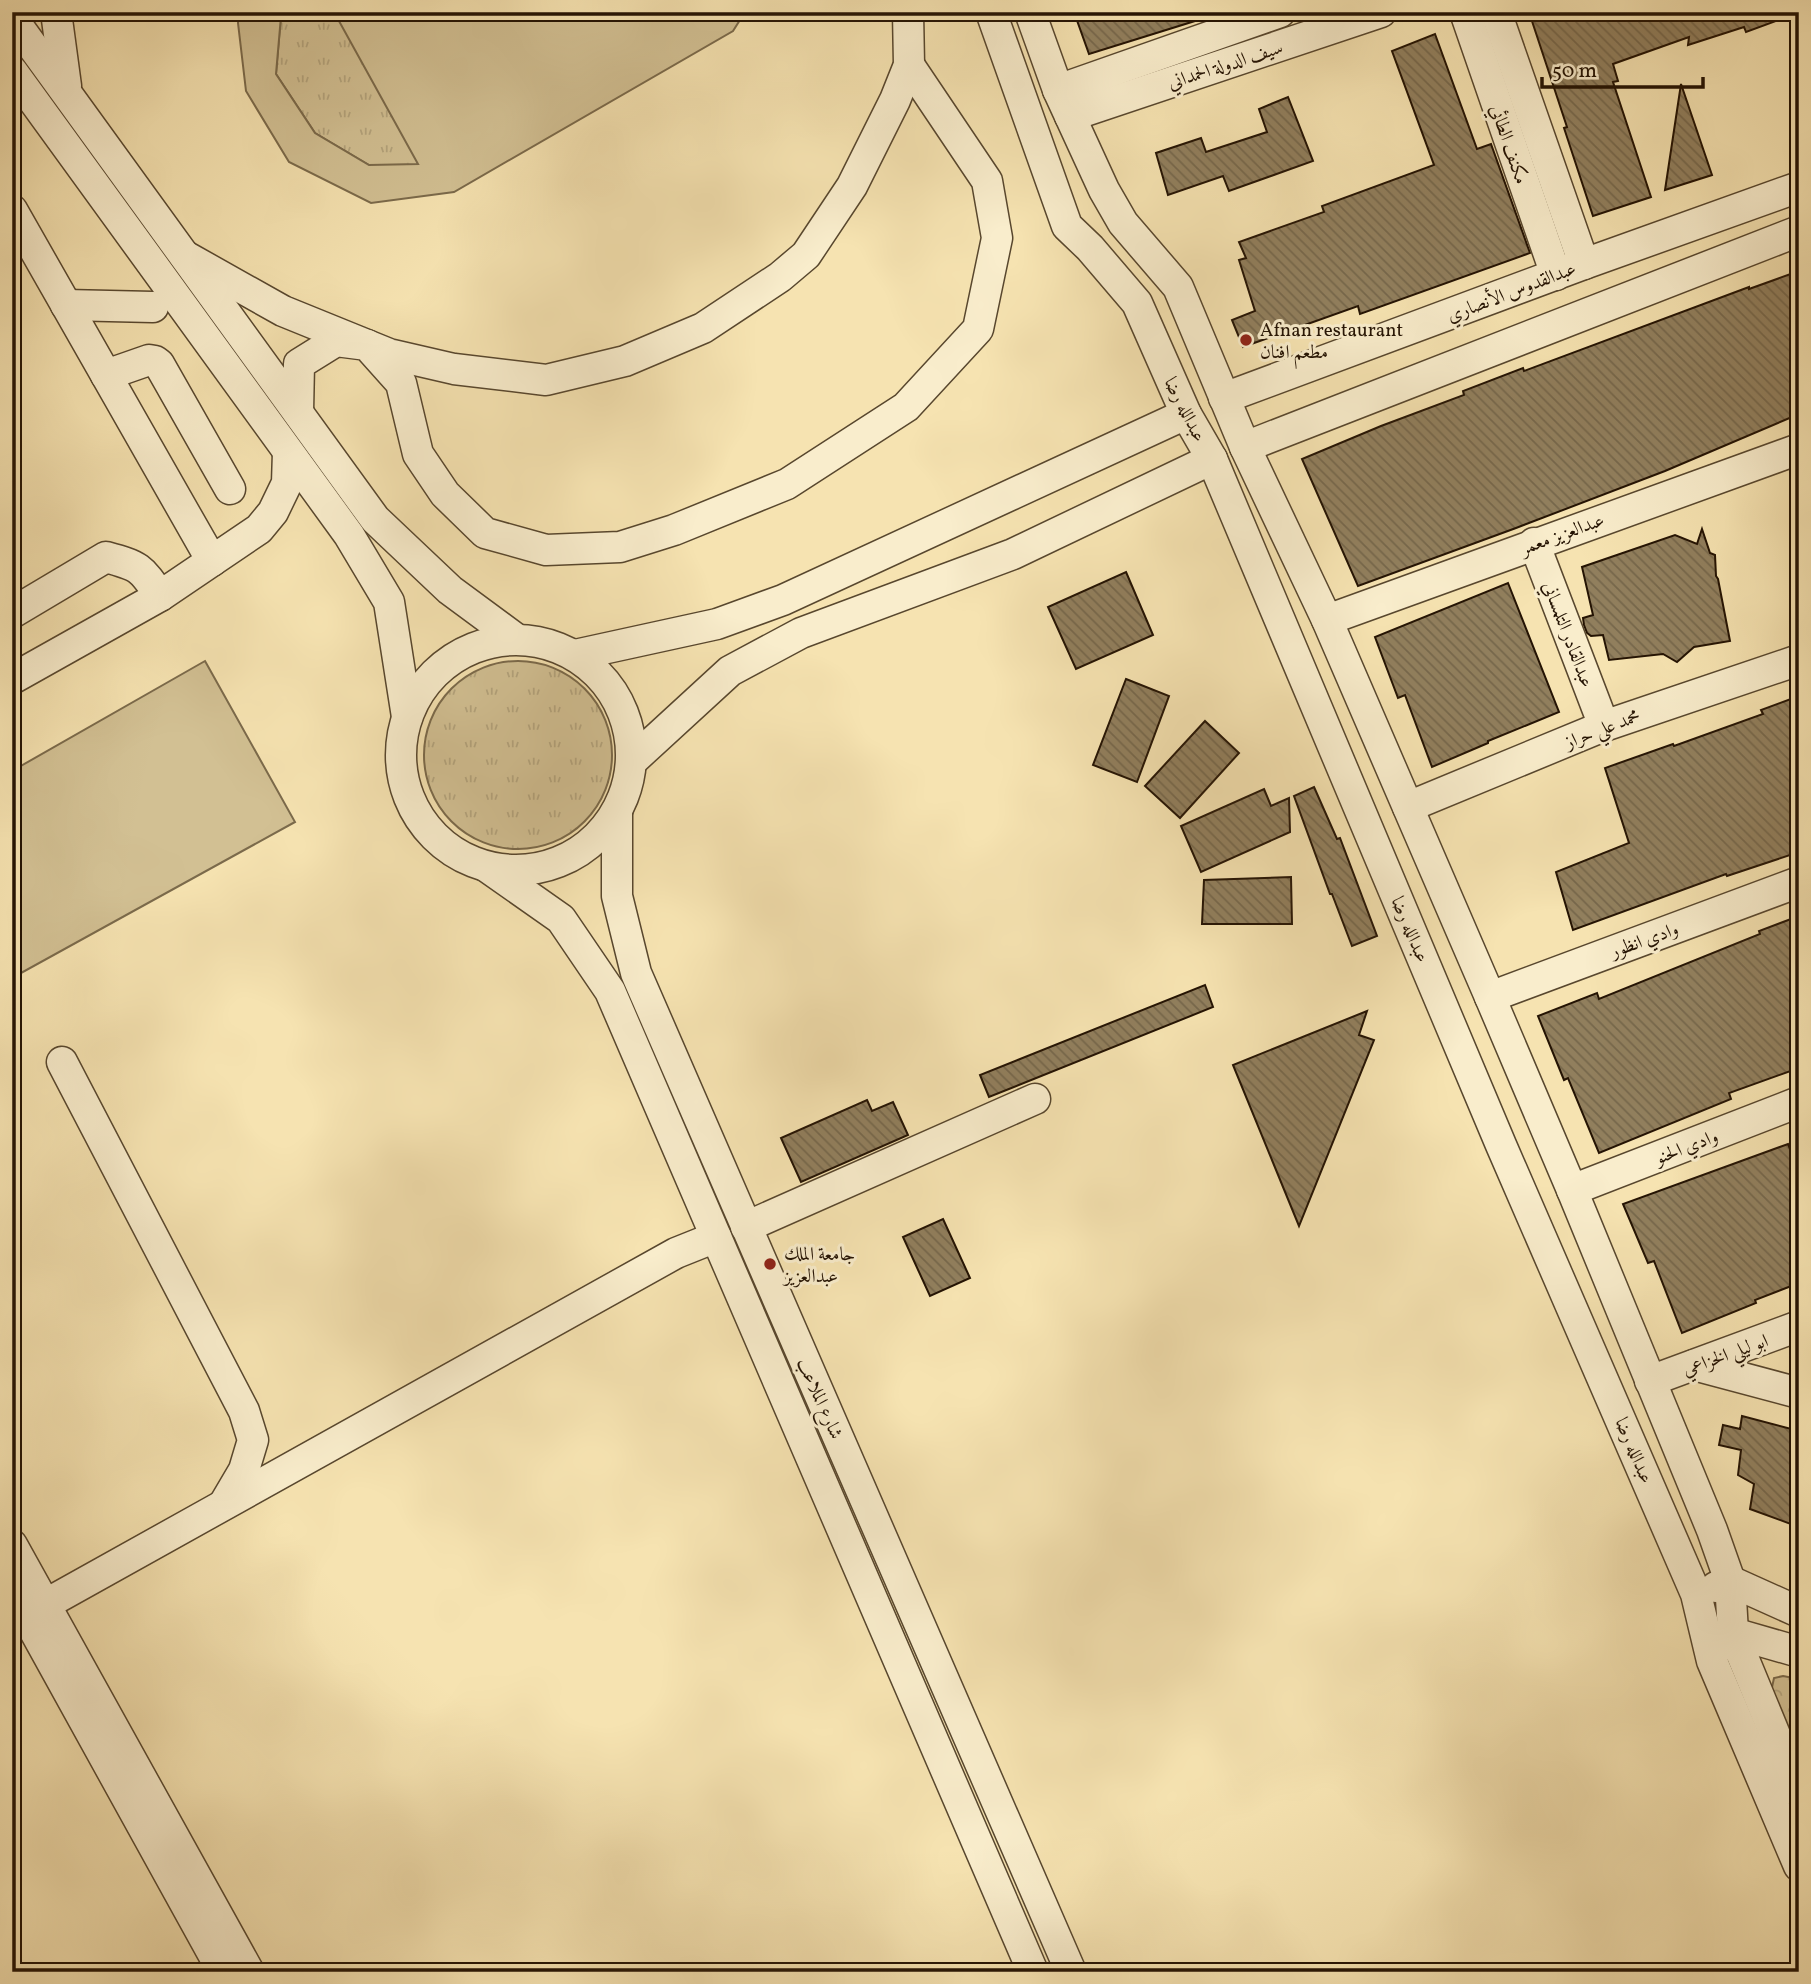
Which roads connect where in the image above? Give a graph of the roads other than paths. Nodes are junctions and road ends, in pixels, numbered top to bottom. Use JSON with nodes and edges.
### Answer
{"nodes":[{"id":1,"x":56,"y":12,"type":"edge"},
{"id":2,"x":908,"y":12,"type":"edge"},
{"id":3,"x":990,"y":12,"type":"edge"},
{"id":4,"x":1030,"y":12,"type":"edge"},
{"id":5,"x":1280,"y":12,"type":"edge"},
{"id":6,"x":1381,"y":12,"type":"edge"},
{"id":7,"x":1465,"y":12,"type":"edge"},
{"id":8,"x":1496,"y":12,"type":"edge"},
{"id":9,"x":12,"y":18,"type":"edge"},
{"id":10,"x":909,"y":65,"type":"junction"},
{"id":11,"x":12,"y":71,"type":"edge"},
{"id":12,"x":67,"y":94,"type":"junction"},
{"id":13,"x":1064,"y":103,"type":"junction"},
{"id":14,"x":1799,"y":187,"type":"edge"},
{"id":15,"x":12,"y":210,"type":"edge"},
{"id":16,"x":1799,"y":231,"type":"edge"},
{"id":17,"x":185,"y":256,"type":"junction"},
{"id":18,"x":1584,"y":264,"type":"junction"},
{"id":19,"x":1556,"y":275,"type":"junction"},
{"id":20,"x":66,"y":304,"type":"junction"},
{"id":21,"x":153,"y":307,"type":"dead end"},
{"id":22,"x":368,"y":345,"type":"junction"},
{"id":23,"x":106,"y":374,"type":"junction"},
{"id":24,"x":1224,"y":398,"type":"junction"},
{"id":25,"x":298,"y":412,"type":"junction"},
{"id":26,"x":1186,"y":414,"type":"junction"},
{"id":27,"x":1245,"y":447,"type":"junction"},
{"id":28,"x":1799,"y":449,"type":"edge"},
{"id":29,"x":288,"y":452,"type":"junction"},
{"id":30,"x":1212,"y":459,"type":"junction"},
{"id":31,"x":230,"y":489,"type":"dead end"},
{"id":32,"x":1534,"y":543,"type":"junction"},
{"id":33,"x":212,"y":561,"type":"junction"},
{"id":34,"x":160,"y":596,"type":"junction"},
{"id":35,"x":12,"y":613,"type":"edge"},
{"id":36,"x":1327,"y":620,"type":"junction"},
{"id":37,"x":515,"y":638,"type":"junction"},
{"id":38,"x":575,"y":655,"type":"junction"},
{"id":39,"x":1799,"y":660,"type":"edge"},
{"id":40,"x":12,"y":679,"type":"edge"},
{"id":41,"x":407,"y":716,"type":"junction"},
{"id":42,"x":1604,"y":726,"type":"junction"},
{"id":43,"x":632,"y":761,"type":"junction"},
{"id":44,"x":1408,"y":807,"type":"junction"},
{"id":45,"x":617,"y":812,"type":"junction"},
{"id":46,"x":487,"y":867,"type":"junction"},
{"id":47,"x":1799,"y":882,"type":"edge"},
{"id":48,"x":1490,"y":997,"type":"junction"},
{"id":49,"x":62,"y":1062,"type":"dead end"},
{"id":50,"x":1035,"y":1099,"type":"dead end"},
{"id":51,"x":1799,"y":1102,"type":"edge"},
{"id":52,"x":1572,"y":1190,"type":"junction"},
{"id":53,"x":747,"y":1227,"type":"junction"},
{"id":54,"x":716,"y":1237,"type":"junction"},
{"id":55,"x":1799,"y":1326,"type":"edge"},
{"id":56,"x":1694,"y":1365,"type":"junction"},
{"id":57,"x":1650,"y":1381,"type":"junction"},
{"id":58,"x":1799,"y":1393,"type":"edge"},
{"id":59,"x":224,"y":1504,"type":"junction"},
{"id":60,"x":12,"y":1545,"type":"edge"},
{"id":61,"x":1730,"y":1581,"type":"junction"},
{"id":62,"x":1696,"y":1594,"type":"junction"},
{"id":63,"x":24,"y":1608,"type":"edge"},
{"id":64,"x":1799,"y":1612,"type":"edge"},
{"id":65,"x":1733,"y":1633,"type":"junction"},
{"id":66,"x":1799,"y":1652,"type":"edge"},
{"id":67,"x":1712,"y":1661,"type":"junction"},
{"id":68,"x":1799,"y":1793,"type":"edge"},
{"id":69,"x":1799,"y":1866,"type":"edge"},
{"id":70,"x":223,"y":1972,"type":"edge"},
{"id":71,"x":249,"y":1972,"type":"edge"},
{"id":72,"x":1033,"y":1972,"type":"edge"},
{"id":73,"x":1071,"y":1972,"type":"edge"}],
"edges":[{"from":1,"to":12,"type":"street"},
{"from":2,"to":10,"type":"street"},
{"from":3,"to":26,"type":"street","name":"عبدالله رضا"},
{"from":4,"to":13,"type":"street","name":"عبدالله رضا"},
{"from":5,"to":13,"type":"street","name":"سيف الدولة الحمداني"},
{"from":6,"to":13,"type":"street","name":"سيف الدولة الحمداني"},
{"from":7,"to":19,"type":"street","name":"مكنف الطائي"},
{"from":8,"to":18,"type":"street","name":"مكنف الطائي"},
{"from":9,"to":12,"type":"street"},
{"from":10,"to":22,"type":"street"},
{"from":10,"to":22,"type":"street"},
{"from":11,"to":29,"type":"street"},
{"from":12,"to":17,"type":"street"},
{"from":13,"to":24,"type":"street","name":"عبدالله رضا"},
{"from":14,"to":18,"type":"street","name":"عبدالقدوس الأنصاري"},
{"from":15,"to":20,"type":"street"},
{"from":16,"to":27,"type":"street"},
{"from":17,"to":22,"type":"street"},
{"from":17,"to":25,"type":"street"},
{"from":18,"to":19,"type":"street","name":"عبدالقدوس الأنصاري"},
{"from":19,"to":24,"type":"street","name":"عبدالقدوس الأنصاري"},
{"from":20,"to":21,"type":"street"},
{"from":20,"to":23,"type":"street"},
{"from":22,"to":25,"type":"street"},
{"from":23,"to":31,"type":"street"},
{"from":23,"to":33,"type":"street"},
{"from":24,"to":27,"type":"street","name":"عبدالله رضا"},
{"from":25,"to":37,"type":"street"},
{"from":26,"to":30,"type":"street","name":"عبدالله رضا"},
{"from":26,"to":38,"type":"street"},
{"from":27,"to":36,"type":"street","name":"عبدالله رضا"},
{"from":28,"to":32,"type":"street","name":"عبدالعزيز معمر"},
{"from":29,"to":33,"type":"street"},
{"from":29,"to":41,"type":"street"},
{"from":30,"to":43,"type":"street"},
{"from":30,"to":62,"type":"street","name":"عبدالله رضا"},
{"from":32,"to":36,"type":"street","name":"عبدالعزيز معمر"},
{"from":32,"to":42,"type":"street","name":"عبدالقادر التلمساني"},
{"from":33,"to":34,"type":"street"},
{"from":34,"to":35,"type":"street"},
{"from":34,"to":40,"type":"street"},
{"from":36,"to":44,"type":"street","name":"عبدالله رضا"},
{"from":37,"to":38,"type":"street"},
{"from":37,"to":41,"type":"street"},
{"from":38,"to":43,"type":"street"},
{"from":39,"to":42,"type":"street","name":"محمد علي حراز"},
{"from":41,"to":46,"type":"street"},
{"from":42,"to":44,"type":"street","name":"محمد علي حراز"},
{"from":43,"to":45,"type":"street"},
{"from":44,"to":48,"type":"street","name":"عبدالله رضا"},
{"from":45,"to":46,"type":"street"},
{"from":45,"to":53,"type":"street","name":"شارع الملاعب"},
{"from":46,"to":54,"type":"street","name":"شارع الملاعب"},
{"from":47,"to":48,"type":"street","name":"وادي انظور"},
{"from":48,"to":52,"type":"street","name":"عبدالله رضا"},
{"from":49,"to":59,"type":"street"},
{"from":50,"to":53,"type":"street"},
{"from":51,"to":52,"type":"street","name":"وادي الحنو"},
{"from":52,"to":57,"type":"street","name":"عبدالله رضا"},
{"from":53,"to":73,"type":"street","name":"شارع الملاعب"},
{"from":54,"to":59,"type":"street"},
{"from":54,"to":72,"type":"street","name":"شارع الملاعب"},
{"from":55,"to":56,"type":"street","name":"ابو ليلي الخزاعي"},
{"from":56,"to":57,"type":"street","name":"ابو ليلي الخزاعي"},
{"from":56,"to":58,"type":"street"},
{"from":57,"to":61,"type":"street","name":"عبدالله رضا"},
{"from":59,"to":63,"type":"street"},
{"from":60,"to":63,"type":"street"},
{"from":61,"to":62,"type":"street"},
{"from":61,"to":64,"type":"street"},
{"from":61,"to":65,"type":"street","name":"عبدالله رضا"},
{"from":62,"to":67,"type":"street","name":"عبدالله رضا"},
{"from":63,"to":70,"type":"street"},
{"from":63,"to":71,"type":"street"},
{"from":65,"to":66,"type":"street"},
{"from":65,"to":67,"type":"street"},
{"from":65,"to":68,"type":"street","name":"عبدالله رضا"},
{"from":67,"to":69,"type":"street","name":"عبدالله رضا"}]}
